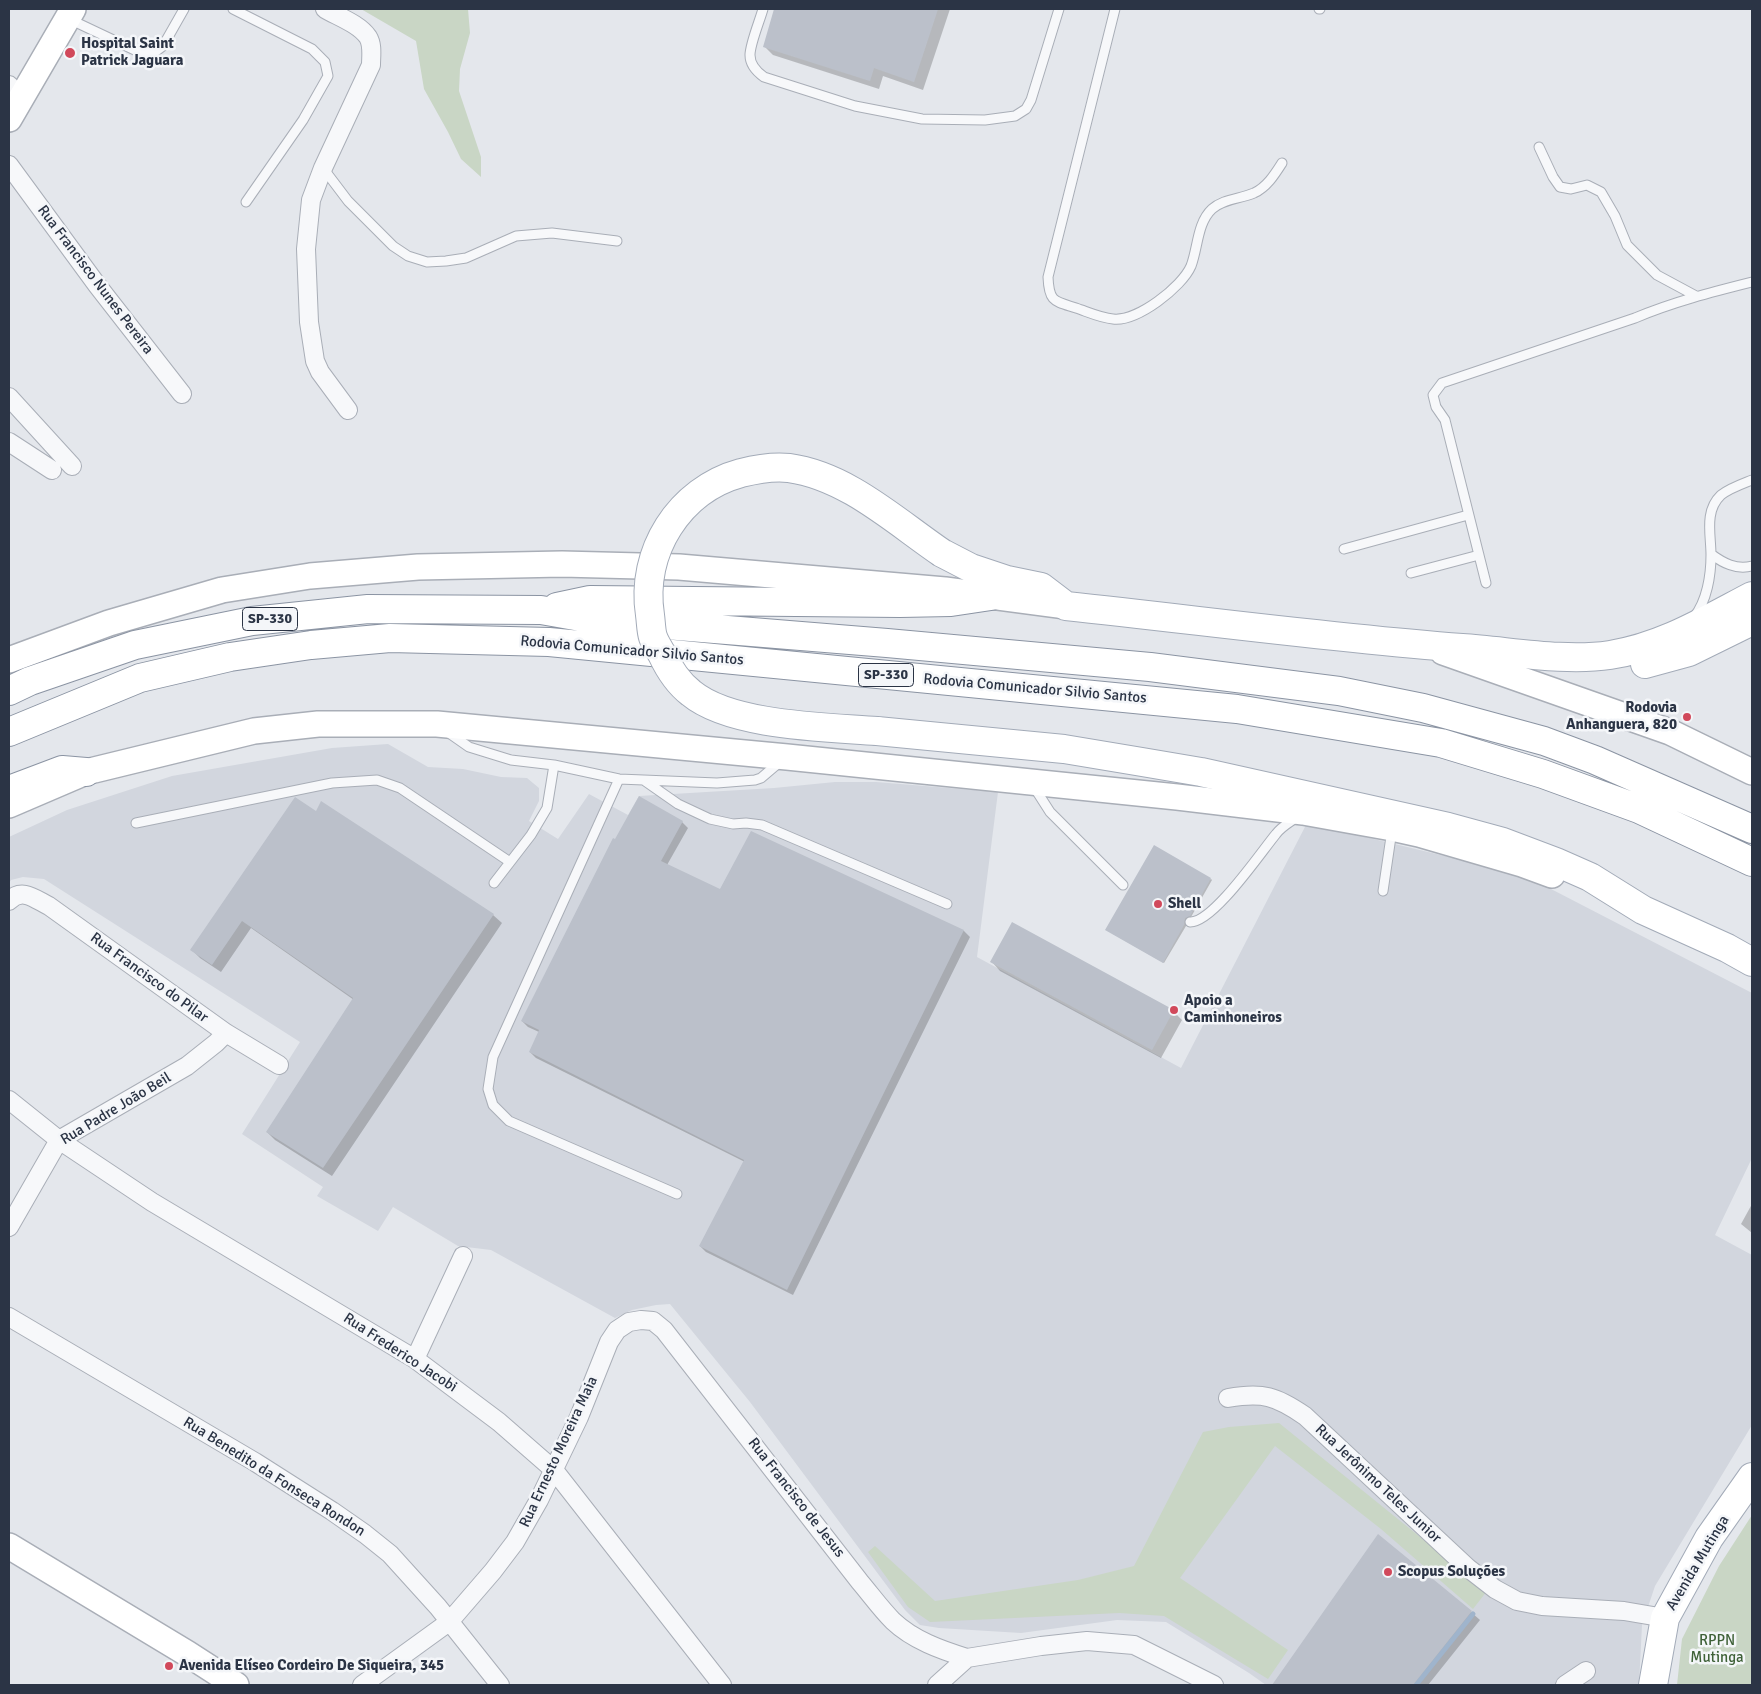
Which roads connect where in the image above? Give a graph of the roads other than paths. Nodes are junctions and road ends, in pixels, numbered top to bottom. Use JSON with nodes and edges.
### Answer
{"nodes":[{"id":1,"x":184,"y":9,"type":"edge"},
{"id":2,"x":233,"y":9,"type":"edge"},
{"id":3,"x":325,"y":9,"type":"edge"},
{"id":4,"x":763,"y":9,"type":"edge"},
{"id":5,"x":1059,"y":9,"type":"edge"},
{"id":6,"x":1114,"y":9,"type":"edge"},
{"id":7,"x":70,"y":14,"type":"edge"},
{"id":8,"x":13,"y":101,"type":"edge"},
{"id":9,"x":1539,"y":147,"type":"dead end"},
{"id":10,"x":1282,"y":163,"type":"dead end"},
{"id":11,"x":9,"y":165,"type":"edge"},
{"id":12,"x":323,"y":168,"type":"junction"},
{"id":13,"x":246,"y":202,"type":"dead end"},
{"id":14,"x":617,"y":241,"type":"dead end"},
{"id":15,"x":1752,"y":282,"type":"edge"},
{"id":16,"x":1696,"y":296,"type":"junction"},
{"id":17,"x":182,"y":394,"type":"dead end"},
{"id":18,"x":9,"y":397,"type":"edge"},
{"id":19,"x":348,"y":410,"type":"dead end"},
{"id":20,"x":9,"y":442,"type":"edge"},
{"id":21,"x":72,"y":466,"type":"dead end"},
{"id":22,"x":52,"y":470,"type":"dead end"},
{"id":23,"x":1752,"y":480,"type":"edge"},
{"id":24,"x":1468,"y":514,"type":"junction"},
{"id":25,"x":1344,"y":550,"type":"dead end"},
{"id":26,"x":1711,"y":554,"type":"junction"},
{"id":27,"x":1478,"y":555,"type":"junction"},
{"id":28,"x":1752,"y":566,"type":"edge"},
{"id":29,"x":1411,"y":573,"type":"dead end"},
{"id":30,"x":1486,"y":583,"type":"dead end"},
{"id":31,"x":991,"y":596,"type":"junction"},
{"id":32,"x":1752,"y":596,"type":"edge"},
{"id":33,"x":1066,"y":606,"type":"junction"},
{"id":34,"x":541,"y":610,"type":"junction"},
{"id":35,"x":1752,"y":621,"type":"edge"},
{"id":36,"x":1679,"y":635,"type":"junction"},
{"id":37,"x":1422,"y":645,"type":"junction"},
{"id":38,"x":1490,"y":650,"type":"junction"},
{"id":39,"x":9,"y":660,"type":"edge"},
{"id":40,"x":9,"y":691,"type":"edge"},
{"id":41,"x":437,"y":724,"type":"junction"},
{"id":42,"x":9,"y":732,"type":"edge"},
{"id":43,"x":787,"y":757,"type":"junction"},
{"id":44,"x":554,"y":765,"type":"junction"},
{"id":45,"x":86,"y":772,"type":"junction"},
{"id":46,"x":1752,"y":772,"type":"edge"},
{"id":47,"x":619,"y":779,"type":"junction"},
{"id":48,"x":645,"y":781,"type":"junction"},
{"id":49,"x":1031,"y":783,"type":"junction"},
{"id":50,"x":9,"y":790,"type":"edge"},
{"id":51,"x":9,"y":805,"type":"edge"},
{"id":52,"x":1303,"y":812,"type":"junction"},
{"id":53,"x":136,"y":823,"type":"dead end"},
{"id":54,"x":1392,"y":828,"type":"junction"},
{"id":55,"x":1752,"y":829,"type":"edge"},
{"id":56,"x":510,"y":862,"type":"junction"},
{"id":57,"x":1752,"y":862,"type":"edge"},
{"id":58,"x":494,"y":883,"type":"dead end"},
{"id":59,"x":1122,"y":885,"type":"dead end"},
{"id":60,"x":1383,"y":892,"type":"dead end"},
{"id":61,"x":14,"y":898,"type":"edge"},
{"id":62,"x":947,"y":904,"type":"dead end"},
{"id":63,"x":1643,"y":910,"type":"junction"},
{"id":64,"x":1190,"y":922,"type":"dead end"},
{"id":65,"x":1752,"y":962,"type":"edge"},
{"id":66,"x":226,"y":1033,"type":"junction"},
{"id":67,"x":279,"y":1065,"type":"dead end"},
{"id":68,"x":9,"y":1100,"type":"edge"},
{"id":69,"x":59,"y":1140,"type":"junction"},
{"id":70,"x":678,"y":1194,"type":"dead end"},
{"id":71,"x":9,"y":1227,"type":"edge"},
{"id":72,"x":463,"y":1256,"type":"dead end"},
{"id":73,"x":9,"y":1317,"type":"edge"},
{"id":74,"x":641,"y":1320,"type":"joint"},
{"id":75,"x":415,"y":1359,"type":"junction"},
{"id":76,"x":1228,"y":1398,"type":"dead end"},
{"id":77,"x":554,"y":1470,"type":"junction"},
{"id":78,"x":1751,"y":1476,"type":"edge"},
{"id":79,"x":9,"y":1546,"type":"edge"},
{"id":80,"x":1665,"y":1618,"type":"junction"},
{"id":81,"x":449,"y":1622,"type":"junction"},
{"id":82,"x":967,"y":1658,"type":"junction"},
{"id":83,"x":1586,"y":1671,"type":"dead end"},
{"id":84,"x":236,"y":1685,"type":"edge"},
{"id":85,"x":362,"y":1685,"type":"edge"},
{"id":86,"x":500,"y":1685,"type":"edge"},
{"id":87,"x":722,"y":1685,"type":"edge"},
{"id":88,"x":938,"y":1685,"type":"edge"},
{"id":89,"x":1214,"y":1685,"type":"edge"},
{"id":90,"x":1565,"y":1685,"type":"edge"},
{"id":91,"x":1653,"y":1685,"type":"edge"}],
"edges":[{"from":1,"to":7,"type":"lane"},
{"from":2,"to":13,"type":"lane"},
{"from":3,"to":12,"type":"street"},
{"from":4,"to":5,"type":"lane"},
{"from":6,"to":10,"type":"lane"},
{"from":7,"to":8,"type":"main road"},
{"from":9,"to":16,"type":"lane"},
{"from":11,"to":17,"type":"street","name":"Rua Francisco Nunes Pereira"},
{"from":12,"to":14,"type":"lane"},
{"from":12,"to":19,"type":"street"},
{"from":15,"to":16,"type":"lane"},
{"from":16,"to":24,"type":"lane"},
{"from":18,"to":21,"type":"street"},
{"from":20,"to":22,"type":"street"},
{"from":23,"to":26,"type":"lane"},
{"from":24,"to":25,"type":"lane"},
{"from":24,"to":27,"type":"lane"},
{"from":26,"to":28,"type":"lane"},
{"from":26,"to":36,"type":"lane"},
{"from":27,"to":29,"type":"lane"},
{"from":27,"to":30,"type":"lane"},
{"from":31,"to":33,"type":"main road"},
{"from":31,"to":34,"type":"main road"},
{"from":31,"to":39,"type":"main road"},
{"from":32,"to":36,"type":"main road"},
{"from":33,"to":37,"type":"main road"},
{"from":33,"to":63,"type":"main road","bridge":true},
{"from":34,"to":40,"type":"main road","name":"Rodovia Comunicador Silvio Santos","number":"SP-330"},
{"from":34,"to":55,"type":"main road","name":"Rodovia Comunicador Silvio Santos","number":"SP-330"},
{"from":35,"to":38,"type":"main road"},
{"from":36,"to":38,"type":"main road"},
{"from":37,"to":38,"type":"main road"},
{"from":37,"to":46,"type":"main road"},
{"from":41,"to":43,"type":"main road"},
{"from":41,"to":44,"type":"lane"},
{"from":41,"to":45,"type":"main road"},
{"from":42,"to":57,"type":"main road","name":"Rodovia Comunicador Silvio Santos","number":"SP-330"},
{"from":43,"to":48,"type":"lane"},
{"from":43,"to":49,"type":"main road"},
{"from":44,"to":47,"type":"lane"},
{"from":44,"to":56,"type":"lane"},
{"from":45,"to":50,"type":"main road"},
{"from":45,"to":51,"type":"main road"},
{"from":47,"to":48,"type":"lane"},
{"from":47,"to":70,"type":"lane"},
{"from":48,"to":62,"type":"lane"},
{"from":49,"to":52,"type":"main road"},
{"from":49,"to":59,"type":"lane"},
{"from":52,"to":54,"type":"main road"},
{"from":52,"to":64,"type":"lane"},
{"from":53,"to":56,"type":"lane"},
{"from":54,"to":60,"type":"lane"},
{"from":54,"to":63,"type":"main road"},
{"from":56,"to":58,"type":"lane"},
{"from":61,"to":66,"type":"street","name":"Rua Francisco do Pilar"},
{"from":63,"to":65,"type":"main road"},
{"from":66,"to":67,"type":"street","name":"Rua Francisco do Pilar"},
{"from":66,"to":69,"type":"street","name":"Rua Padre João Beil"},
{"from":68,"to":69,"type":"street","name":"Rua Frederico Jacobi"},
{"from":69,"to":71,"type":"street","name":"Rua Padre João Beil"},
{"from":69,"to":75,"type":"street","name":"Rua Frederico Jacobi"},
{"from":72,"to":75,"type":"street"},
{"from":73,"to":81,"type":"street","name":"Rua Benedito da Fonseca Rondon"},
{"from":74,"to":77,"type":"street","name":"Rua Ernesto Moreira Maia"},
{"from":74,"to":82,"type":"street","name":"Rua Francisco de Jesus"},
{"from":75,"to":77,"type":"street","name":"Rua Frederico Jacobi"},
{"from":76,"to":80,"type":"street","name":"Rua Jerônimo Teles Junior"},
{"from":77,"to":81,"type":"street","name":"Rua Ernesto Moreira Maia"},
{"from":77,"to":87,"type":"street","name":"Rua Frederico Jacobi"},
{"from":78,"to":80,"type":"main road","name":"Avenida Mutinga"},
{"from":79,"to":84,"type":"main road"},
{"from":80,"to":91,"type":"main road","name":"Avenida Mutinga"},
{"from":81,"to":85,"type":"street","name":"Rua Ernesto Moreira Maia"},
{"from":81,"to":86,"type":"street","name":"Rua Benedito da Fonseca Rondon"},
{"from":82,"to":88,"type":"street"},
{"from":82,"to":89,"type":"street"},
{"from":83,"to":90,"type":"street"}]}
